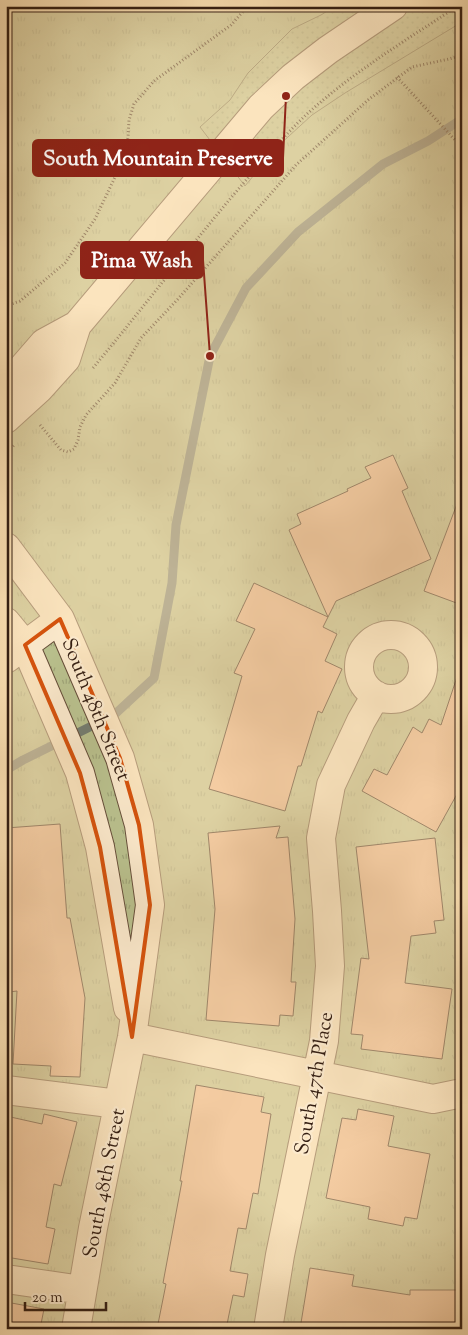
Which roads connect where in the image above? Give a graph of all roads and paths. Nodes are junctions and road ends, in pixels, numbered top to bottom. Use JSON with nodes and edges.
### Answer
{"nodes":[{"id":1,"x":248,"y":6,"type":"edge"},
{"id":2,"x":393,"y":6,"type":"edge"},
{"id":3,"x":458,"y":6,"type":"edge"},
{"id":4,"x":462,"y":55,"type":"edge"},
{"id":5,"x":397,"y":77,"type":"junction"},
{"id":6,"x":456,"y":141,"type":"dead end"},
{"id":7,"x":6,"y":306,"type":"edge"},
{"id":8,"x":78,"y":324,"type":"junction"},
{"id":9,"x":92,"y":370,"type":"dead end"},
{"id":10,"x":6,"y":394,"type":"edge"},
{"id":11,"x":36,"y":420,"type":"dead end"},
{"id":12,"x":12,"y":430,"type":"edge"},
{"id":13,"x":6,"y":454,"type":"edge"},
{"id":14,"x":6,"y":547,"type":"edge"},
{"id":15,"x":60,"y":620,"type":"junction"},
{"id":16,"x":6,"y":622,"type":"edge"},
{"id":17,"x":16,"y":652,"type":"edge"},
{"id":18,"x":376,"y":696,"type":"dead end"},
{"id":19,"x":132,"y":1037,"type":"junction"},
{"id":20,"x":317,"y":1076,"type":"junction"},
{"id":21,"x":6,"y":1090,"type":"edge"},
{"id":22,"x":462,"y":1093,"type":"edge"},
{"id":23,"x":118,"y":1104,"type":"junction"},
{"id":24,"x":6,"y":1279,"type":"edge"},
{"id":25,"x":82,"y":1290,"type":"junction"},
{"id":26,"x":76,"y":1329,"type":"edge"},
{"id":27,"x":268,"y":1329,"type":"edge"}],
"edges":[{"from":1,"to":7,"type":"path"},
{"from":2,"to":8,"type":"street"},
{"from":3,"to":9,"type":"path"},
{"from":4,"to":5,"type":"path"},
{"from":5,"to":6,"type":"path"},
{"from":5,"to":11,"type":"path"},
{"from":8,"to":10,"type":"street"},
{"from":8,"to":12,"type":"street"},
{"from":12,"to":13,"type":"path"},
{"from":14,"to":15,"type":"street","name":"South 48th Street"},
{"from":15,"to":17,"type":"street"},
{"from":15,"to":19,"type":"street","name":"South 48th Street"},
{"from":16,"to":17,"type":"street","name":"South 48th Street"},
{"from":17,"to":19,"type":"street","name":"South 48th Street"},
{"from":18,"to":20,"type":"street","name":"South 47th Place"},
{"from":19,"to":20,"type":"street"},
{"from":19,"to":23,"type":"street","name":"South 48th Street"},
{"from":20,"to":22,"type":"street"},
{"from":20,"to":27,"type":"street","name":"South 47th Place"},
{"from":21,"to":23,"type":"street"},
{"from":23,"to":25,"type":"street","name":"South 48th Street"},
{"from":24,"to":25,"type":"street"},
{"from":25,"to":26,"type":"street","name":"South 48th Street"}]}
